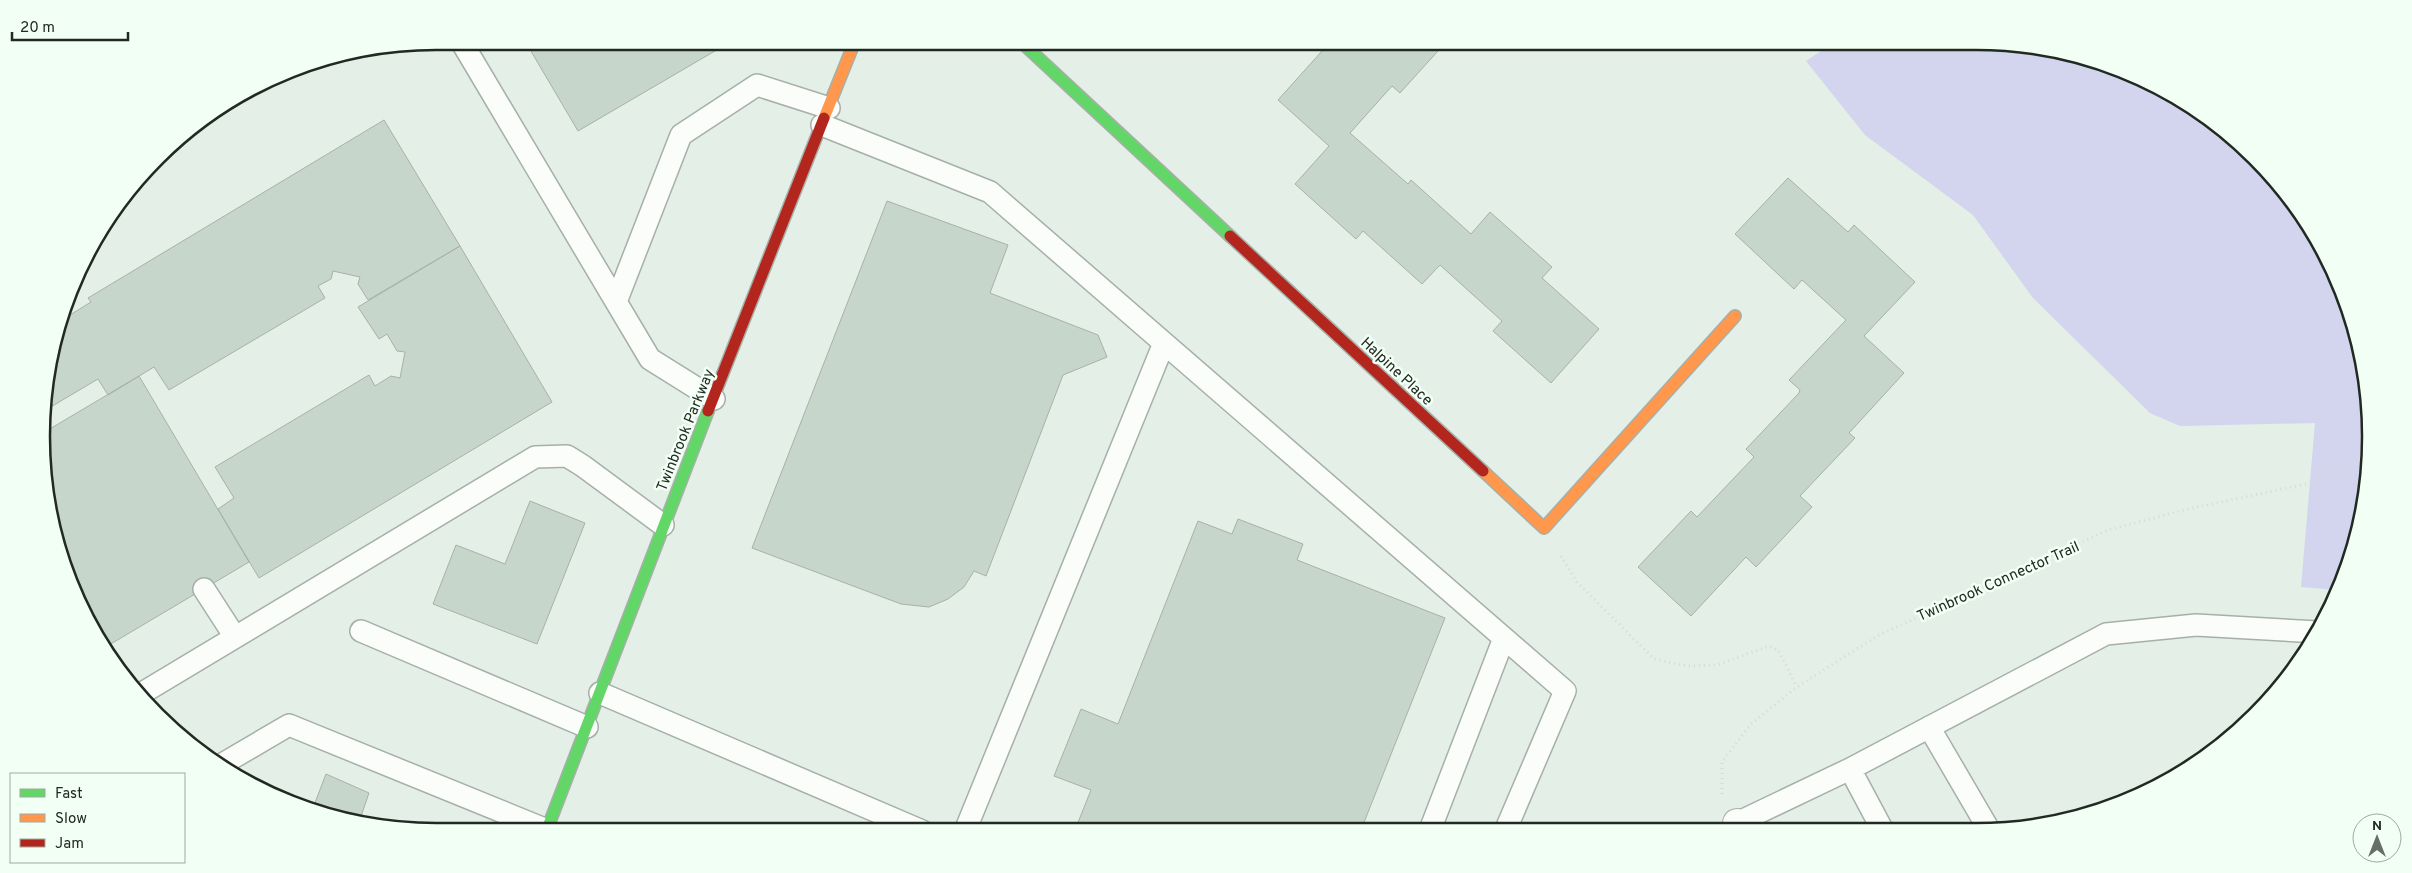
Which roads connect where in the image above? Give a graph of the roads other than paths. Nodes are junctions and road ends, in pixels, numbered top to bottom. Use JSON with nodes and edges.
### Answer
{"nodes":[{"id":1,"x":466,"y":50,"type":"edge"},
{"id":2,"x":851,"y":50,"type":"edge"},
{"id":3,"x":1030,"y":50,"type":"edge"},
{"id":4,"x":825,"y":116,"type":"junction"},
{"id":5,"x":616,"y":302,"type":"junction"},
{"id":6,"x":1735,"y":316,"type":"dead end"},
{"id":7,"x":1164,"y":343,"type":"junction"},
{"id":8,"x":714,"y":399,"type":"junction"},
{"id":9,"x":663,"y":525,"type":"junction"},
{"id":10,"x":204,"y":589,"type":"dead end"},
{"id":11,"x":362,"y":631,"type":"dead end"},
{"id":12,"x":2309,"y":631,"type":"edge"},
{"id":13,"x":235,"y":637,"type":"junction"},
{"id":14,"x":1504,"y":638,"type":"junction"},
{"id":15,"x":145,"y":690,"type":"edge"},
{"id":16,"x":600,"y":694,"type":"junction"},
{"id":17,"x":587,"y":727,"type":"junction"},
{"id":18,"x":1929,"y":727,"type":"junction"},
{"id":19,"x":227,"y":761,"type":"edge"},
{"id":20,"x":1850,"y":769,"type":"junction"},
{"id":21,"x":528,"y":823,"type":"edge"},
{"id":22,"x":550,"y":823,"type":"edge"},
{"id":23,"x":903,"y":823,"type":"edge"},
{"id":24,"x":969,"y":823,"type":"edge"},
{"id":25,"x":1433,"y":823,"type":"edge"},
{"id":26,"x":1509,"y":823,"type":"edge"},
{"id":27,"x":1744,"y":823,"type":"edge"},
{"id":28,"x":1879,"y":823,"type":"edge"},
{"id":29,"x":1985,"y":823,"type":"edge"}],
"edges":[{"from":1,"to":5,"type":"lane"},
{"from":2,"to":4,"type":"street","name":"Twinbrook Parkway"},
{"from":3,"to":6,"type":"street","name":"Halpine Place"},
{"from":4,"to":5,"type":"lane"},
{"from":4,"to":7,"type":"lane"},
{"from":4,"to":8,"type":"street","name":"Twinbrook Parkway"},
{"from":5,"to":8,"type":"lane"},
{"from":7,"to":14,"type":"lane"},
{"from":7,"to":24,"type":"lane"},
{"from":8,"to":9,"type":"street","name":"Twinbrook Parkway"},
{"from":9,"to":13,"type":"lane"},
{"from":9,"to":16,"type":"street","name":"Twinbrook Parkway"},
{"from":10,"to":13,"type":"lane"},
{"from":11,"to":17,"type":"lane"},
{"from":12,"to":18,"type":"lane"},
{"from":13,"to":15,"type":"lane"},
{"from":14,"to":25,"type":"lane"},
{"from":14,"to":26,"type":"lane"},
{"from":16,"to":17,"type":"street","name":"Twinbrook Parkway"},
{"from":16,"to":23,"type":"lane"},
{"from":17,"to":22,"type":"street","name":"Twinbrook Parkway"},
{"from":18,"to":20,"type":"lane"},
{"from":18,"to":29,"type":"lane"},
{"from":19,"to":21,"type":"lane"},
{"from":20,"to":27,"type":"lane"},
{"from":20,"to":28,"type":"lane"}]}
